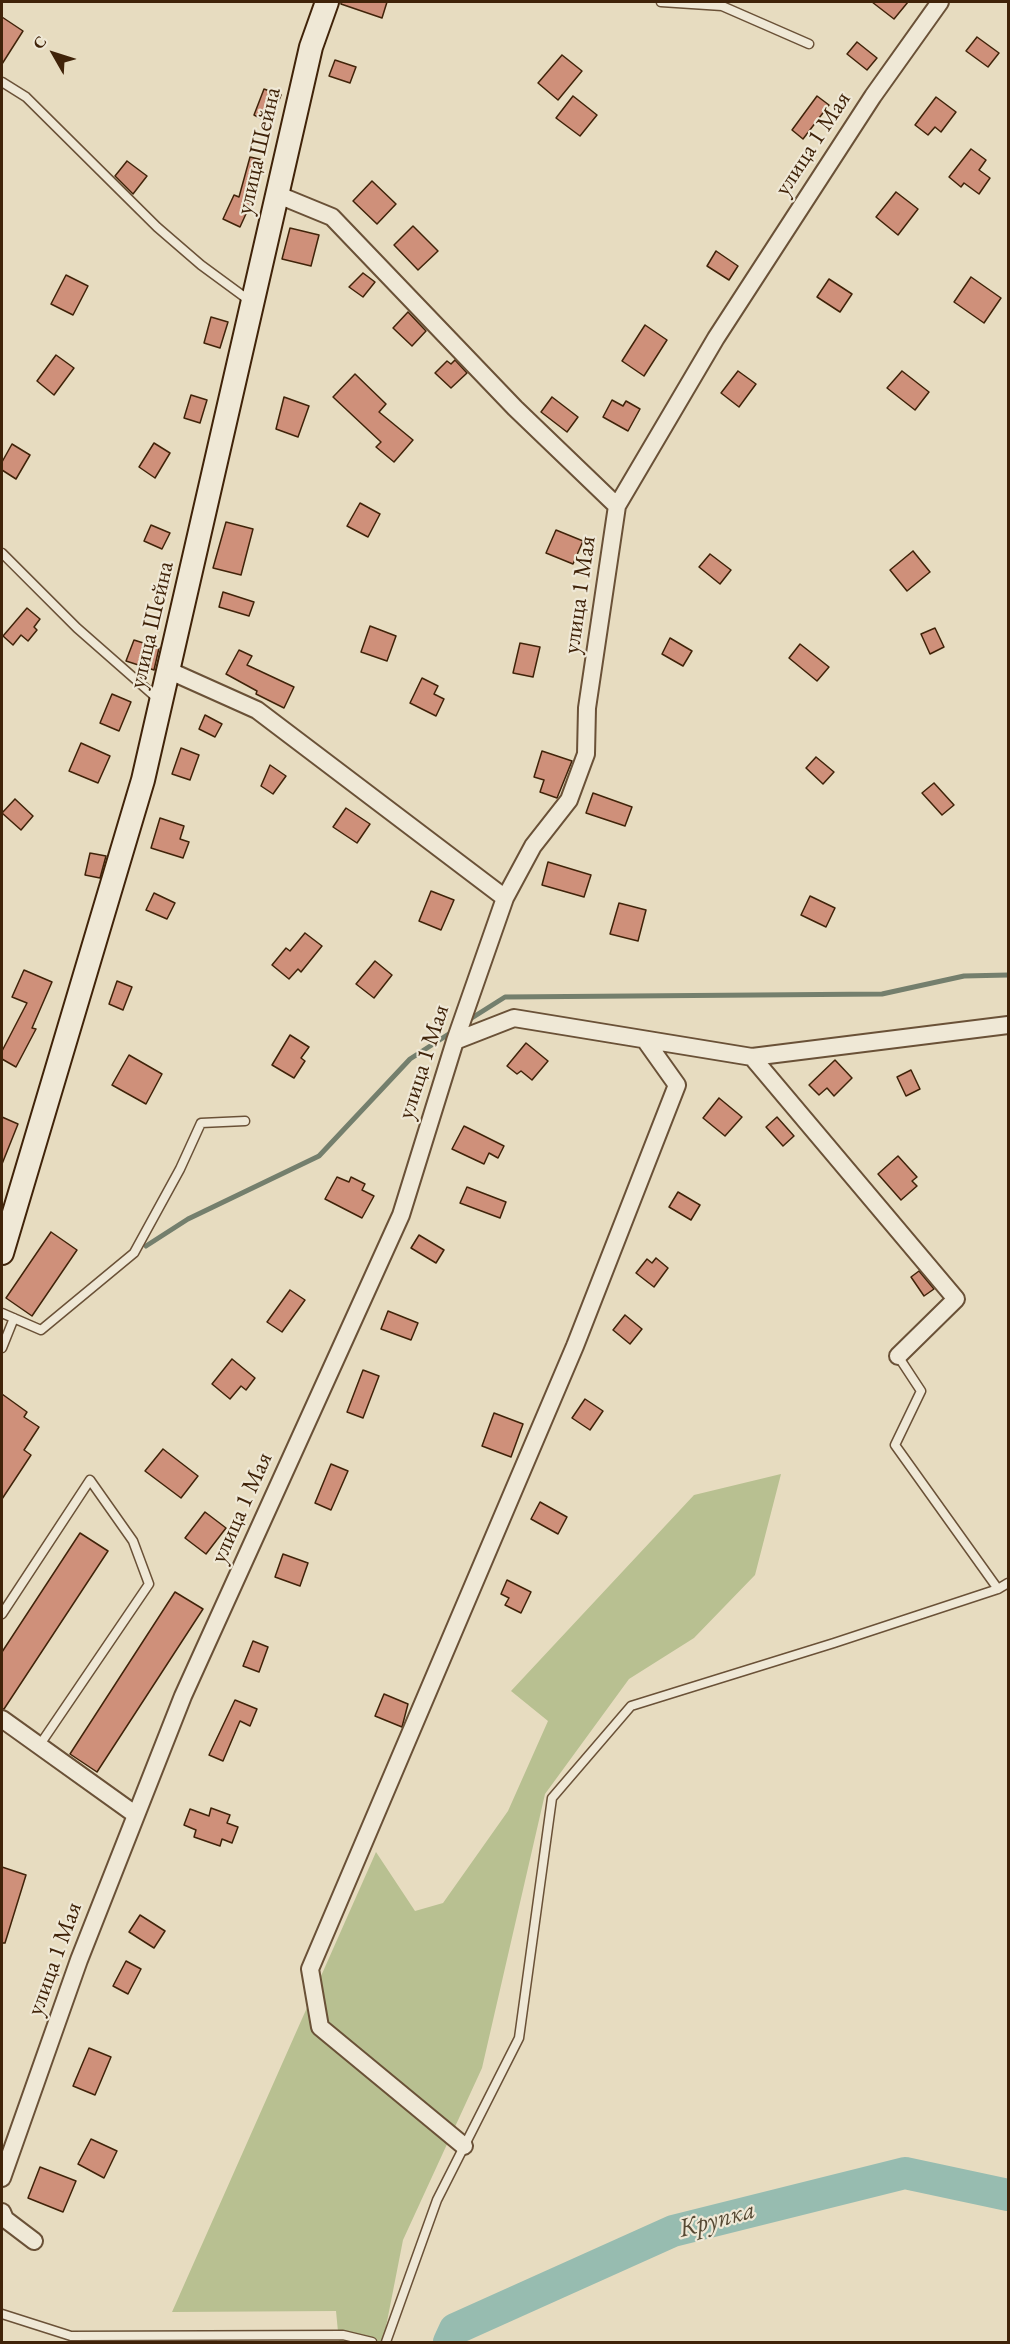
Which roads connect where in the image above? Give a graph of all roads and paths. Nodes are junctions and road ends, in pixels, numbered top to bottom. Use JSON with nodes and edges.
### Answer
{"nodes":[{"id":1,"x":327,"y":2,"type":"edge"},
{"id":2,"x":661,"y":2,"type":"edge"},
{"id":3,"x":940,"y":2,"type":"edge"},
{"id":4,"x":809,"y":44,"type":"dead end"},
{"id":5,"x":2,"y":82,"type":"edge"},
{"id":6,"x":276,"y":194,"type":"junction"},
{"id":7,"x":252,"y":303,"type":"junction"},
{"id":8,"x":617,"y":506,"type":"junction"},
{"id":9,"x":2,"y":553,"type":"edge"},
{"id":10,"x":170,"y":671,"type":"junction"},
{"id":11,"x":162,"y":702,"type":"junction"},
{"id":12,"x":505,"y":898,"type":"junction"},
{"id":13,"x":1008,"y":1025,"type":"edge"},
{"id":14,"x":645,"y":1040,"type":"junction"},
{"id":15,"x":455,"y":1041,"type":"junction"},
{"id":16,"x":752,"y":1058,"type":"junction"},
{"id":17,"x":245,"y":1121,"type":"dead end"},
{"id":18,"x":2,"y":1253,"type":"edge"},
{"id":19,"x":2,"y":1313,"type":"edge"},
{"id":20,"x":14,"y":1318,"type":"junction"},
{"id":21,"x":2,"y":1348,"type":"edge"},
{"id":22,"x":898,"y":1356,"type":"joint"},
{"id":23,"x":1008,"y":1583,"type":"edge"},
{"id":24,"x":998,"y":1589,"type":"junction"},
{"id":25,"x":2,"y":1614,"type":"edge"},
{"id":26,"x":2,"y":1719,"type":"edge"},
{"id":27,"x":39,"y":1746,"type":"junction"},
{"id":28,"x":136,"y":1815,"type":"junction"},
{"id":29,"x":464,"y":2146,"type":"junction"},
{"id":30,"x":2,"y":2178,"type":"edge"},
{"id":31,"x":2,"y":2212,"type":"edge"},
{"id":32,"x":34,"y":2241,"type":"dead end"},
{"id":33,"x":2,"y":2314,"type":"edge"},
{"id":34,"x":372,"y":2343,"type":"edge"},
{"id":35,"x":386,"y":2343,"type":"edge"}],
"edges":[{"from":1,"to":6,"type":"street","name":"улица Шейна"},
{"from":2,"to":4,"type":"lane"},
{"from":3,"to":8,"type":"street","name":"улица 1 Мая"},
{"from":5,"to":7,"type":"lane"},
{"from":6,"to":7,"type":"street","name":"улица Шейна"},
{"from":6,"to":8,"type":"street"},
{"from":7,"to":10,"type":"street","name":"улица Шейна"},
{"from":8,"to":12,"type":"street","name":"улица 1 Мая"},
{"from":9,"to":11,"type":"lane"},
{"from":10,"to":11,"type":"street","name":"улица Шейна"},
{"from":10,"to":12,"type":"street"},
{"from":11,"to":18,"type":"street","name":"улица Шейна"},
{"from":12,"to":15,"type":"street","name":"улица 1 Мая"},
{"from":13,"to":16,"type":"street"},
{"from":14,"to":15,"type":"street"},
{"from":14,"to":16,"type":"street"},
{"from":14,"to":29,"type":"street"},
{"from":15,"to":28,"type":"street","name":"улица 1 Мая"},
{"from":16,"to":22,"type":"street"},
{"from":17,"to":20,"type":"lane"},
{"from":19,"to":20,"type":"lane"},
{"from":20,"to":21,"type":"lane"},
{"from":22,"to":24,"type":"lane"},
{"from":23,"to":24,"type":"lane"},
{"from":24,"to":29,"type":"lane"},
{"from":25,"to":27,"type":"lane"},
{"from":26,"to":27,"type":"street"},
{"from":27,"to":28,"type":"street"},
{"from":28,"to":30,"type":"street","name":"улица 1 Мая"},
{"from":29,"to":35,"type":"lane"},
{"from":31,"to":32,"type":"street"},
{"from":33,"to":34,"type":"lane"}]}
